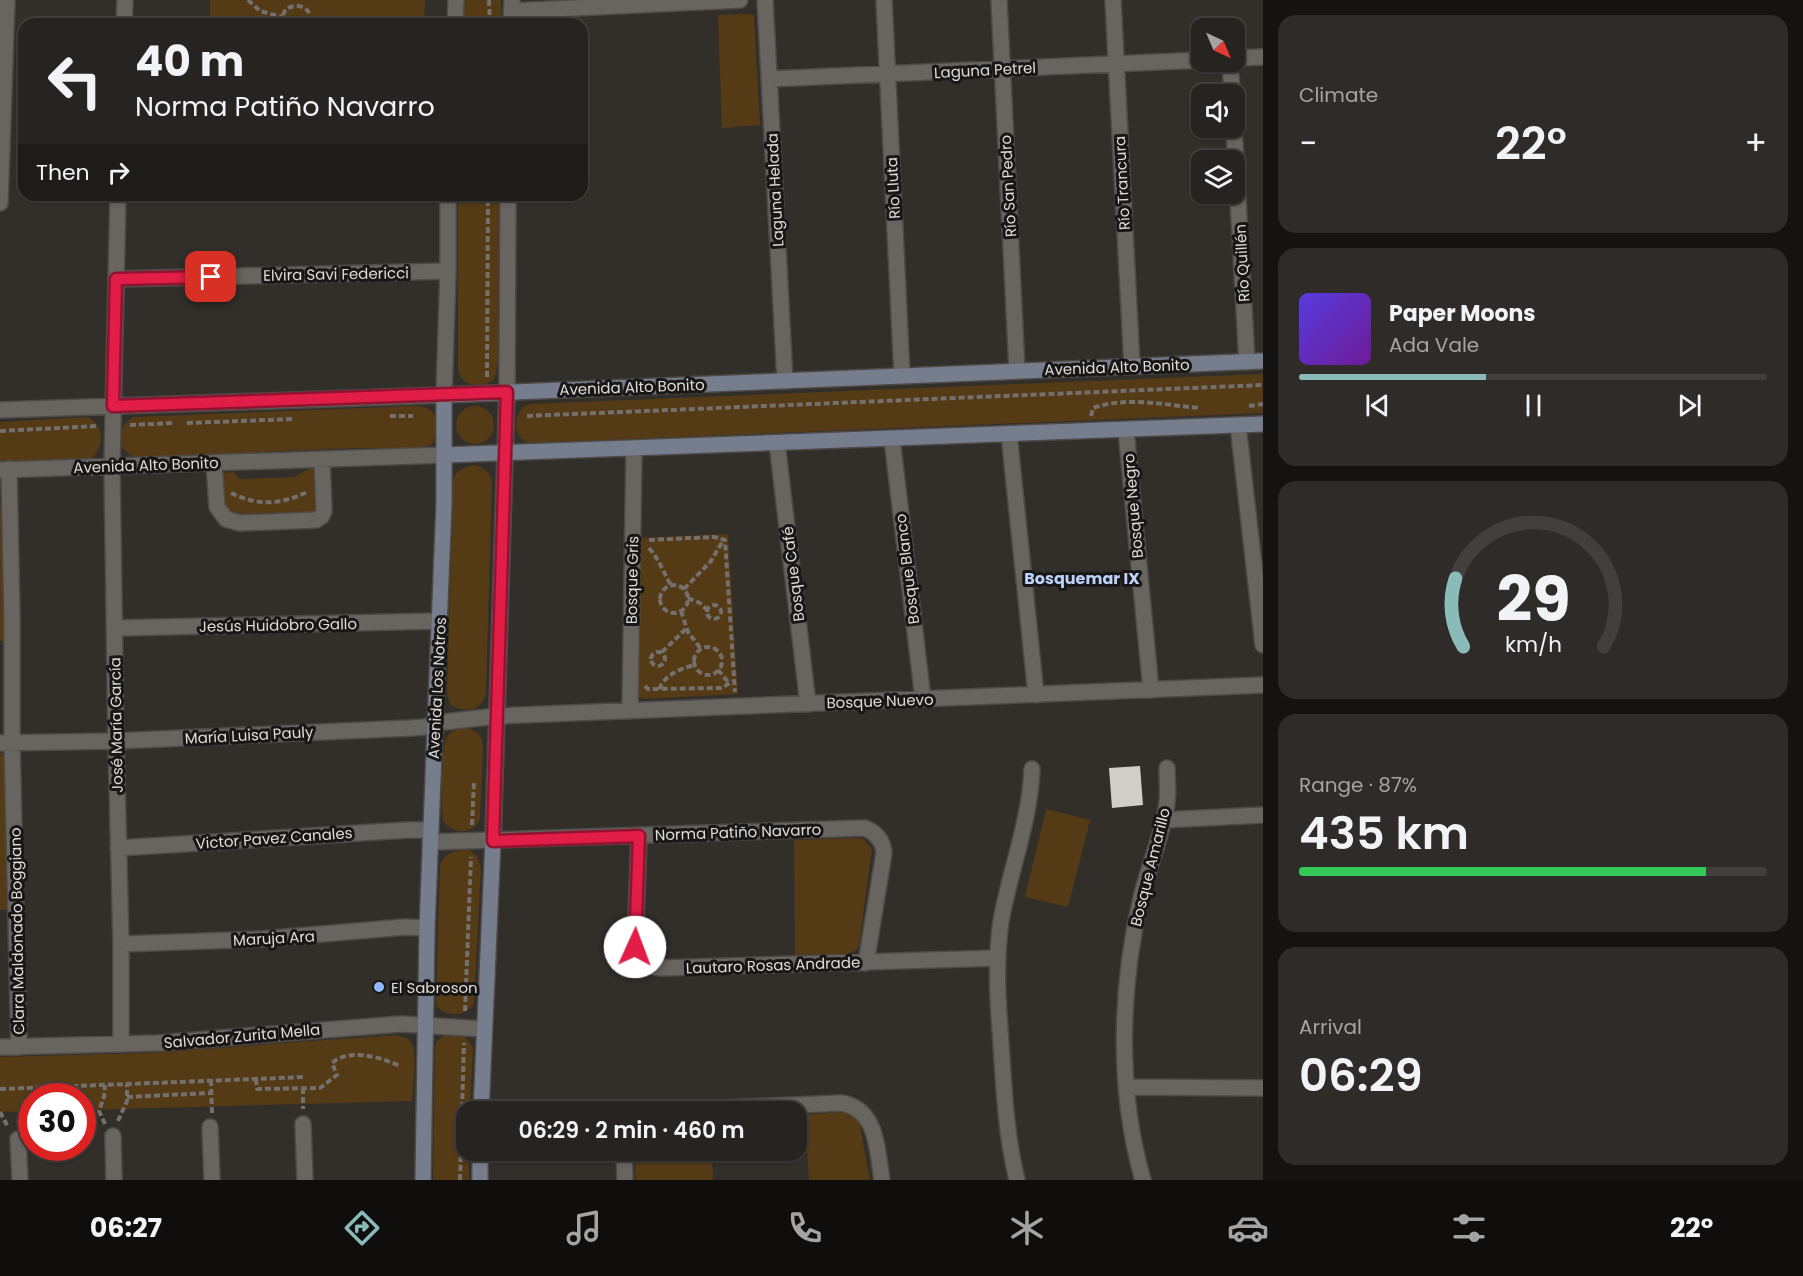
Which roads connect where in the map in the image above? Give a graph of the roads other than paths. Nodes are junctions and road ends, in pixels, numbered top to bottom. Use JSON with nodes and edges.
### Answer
{"nodes":[{"id":1,"x":7,"y":0,"type":"edge"},
{"id":2,"x":125,"y":0,"type":"edge"},
{"id":3,"x":456,"y":0,"type":"edge"},
{"id":4,"x":740,"y":0,"type":"edge"},
{"id":5,"x":765,"y":0,"type":"edge"},
{"id":6,"x":884,"y":0,"type":"edge"},
{"id":7,"x":999,"y":0,"type":"edge"},
{"id":8,"x":1113,"y":0,"type":"edge"},
{"id":9,"x":512,"y":12,"type":"edge"},
{"id":10,"x":124,"y":18,"type":"edge"},
{"id":11,"x":455,"y":18,"type":"edge"},
{"id":12,"x":1263,"y":57,"type":"edge"},
{"id":13,"x":1245,"y":58,"type":"edge"},
{"id":14,"x":1191,"y":61,"type":"edge"},
{"id":15,"x":1116,"y":64,"type":"junction"},
{"id":16,"x":1002,"y":69,"type":"junction"},
{"id":17,"x":887,"y":74,"type":"junction"},
{"id":18,"x":769,"y":79,"type":"junction"},
{"id":19,"x":2,"y":89,"type":"edge"},
{"id":20,"x":1235,"y":138,"type":"edge"},
{"id":21,"x":118,"y":201,"type":"edge"},
{"id":22,"x":448,"y":201,"type":"edge"},
{"id":23,"x":508,"y":201,"type":"edge"},
{"id":24,"x":0,"y":203,"type":"edge"},
{"id":25,"x":448,"y":271,"type":"junction"},
{"id":26,"x":116,"y":279,"type":"junction"},
{"id":27,"x":1255,"y":361,"type":"edge"},
{"id":28,"x":1132,"y":366,"type":"junction"},
{"id":29,"x":1017,"y":371,"type":"junction"},
{"id":30,"x":902,"y":376,"type":"junction"},
{"id":31,"x":785,"y":381,"type":"junction"},
{"id":32,"x":507,"y":392,"type":"junction"},
{"id":33,"x":444,"y":395,"type":"junction"},
{"id":34,"x":113,"y":406,"type":"junction"},
{"id":35,"x":0,"y":410,"type":"edge"},
{"id":36,"x":1263,"y":424,"type":"edge"},
{"id":37,"x":1238,"y":425,"type":"junction"},
{"id":38,"x":1126,"y":430,"type":"junction"},
{"id":39,"x":1009,"y":434,"type":"junction"},
{"id":40,"x":892,"y":439,"type":"junction"},
{"id":41,"x":777,"y":443,"type":"junction"},
{"id":42,"x":634,"y":449,"type":"junction"},
{"id":43,"x":505,"y":454,"type":"junction"},
{"id":44,"x":444,"y":455,"type":"junction"},
{"id":45,"x":322,"y":459,"type":"junction"},
{"id":46,"x":214,"y":463,"type":"junction"},
{"id":47,"x":112,"y":466,"type":"junction"},
{"id":48,"x":4,"y":470,"type":"edge"},
{"id":49,"x":440,"y":621,"type":"junction"},
{"id":50,"x":115,"y":628,"type":"junction"},
{"id":51,"x":1263,"y":645,"type":"edge"},
{"id":52,"x":1263,"y":685,"type":"edge"},
{"id":53,"x":1151,"y":690,"type":"junction"},
{"id":54,"x":1036,"y":694,"type":"junction"},
{"id":55,"x":923,"y":699,"type":"junction"},
{"id":56,"x":808,"y":704,"type":"junction"},
{"id":57,"x":630,"y":711,"type":"junction"},
{"id":58,"x":497,"y":716,"type":"junction"},
{"id":59,"x":435,"y":725,"type":"junction"},
{"id":60,"x":116,"y":741,"type":"junction"},
{"id":61,"x":6,"y":743,"type":"edge"},
{"id":62,"x":1167,"y":768,"type":"dead end"},
{"id":63,"x":1032,"y":769,"type":"dead end"},
{"id":64,"x":1263,"y":815,"type":"edge"},
{"id":65,"x":1164,"y":820,"type":"junction"},
{"id":66,"x":430,"y":836,"type":"junction"},
{"id":67,"x":639,"y":836,"type":"junction"},
{"id":68,"x":493,"y":841,"type":"junction"},
{"id":69,"x":118,"y":848,"type":"junction"},
{"id":70,"x":427,"y":928,"type":"junction"},
{"id":71,"x":121,"y":944,"type":"junction"},
{"id":72,"x":998,"y":957,"type":"junction"},
{"id":73,"x":866,"y":963,"type":"junction"},
{"id":74,"x":424,"y":1026,"type":"junction"},
{"id":75,"x":484,"y":1029,"type":"junction"},
{"id":76,"x":122,"y":1044,"type":"junction"},
{"id":77,"x":0,"y":1047,"type":"edge"},
{"id":78,"x":19,"y":1047,"type":"junction"},
{"id":79,"x":1127,"y":1088,"type":"junction"},
{"id":80,"x":1263,"y":1088,"type":"edge"},
{"id":81,"x":481,"y":1101,"type":"edge"},
{"id":82,"x":807,"y":1104,"type":"edge"},
{"id":83,"x":211,"y":1119,"type":"road end"},
{"id":84,"x":303,"y":1124,"type":"dead end"},
{"id":85,"x":113,"y":1136,"type":"road end"},
{"id":86,"x":19,"y":1161,"type":"edge"},
{"id":87,"x":480,"y":1161,"type":"edge"},
{"id":88,"x":624,"y":1161,"type":"edge"},
{"id":89,"x":20,"y":1180,"type":"edge"},
{"id":90,"x":114,"y":1180,"type":"edge"},
{"id":91,"x":212,"y":1180,"type":"edge"},
{"id":92,"x":305,"y":1180,"type":"edge"},
{"id":93,"x":423,"y":1180,"type":"edge"},
{"id":94,"x":480,"y":1180,"type":"edge"},
{"id":95,"x":625,"y":1180,"type":"edge"},
{"id":96,"x":882,"y":1180,"type":"edge"},
{"id":97,"x":1017,"y":1180,"type":"edge"},
{"id":98,"x":1143,"y":1180,"type":"edge"}],
"edges":[{"from":1,"to":19,"type":"street"},
{"from":2,"to":10,"type":"street"},
{"from":3,"to":11,"type":"street"},
{"from":4,"to":9,"type":"street"},
{"from":5,"to":18,"type":"street","name":"Laguna Helada"},
{"from":6,"to":17,"type":"street","name":"Río Lluta"},
{"from":7,"to":16,"type":"street","name":"Río San Pedro"},
{"from":8,"to":15,"type":"street","name":"Río Trancura"},
{"from":12,"to":13,"type":"street"},
{"from":14,"to":15,"type":"street","name":"Laguna Petrel"},
{"from":15,"to":16,"type":"street","name":"Laguna Petrel"},
{"from":15,"to":28,"type":"street","name":"Río Trancura"},
{"from":16,"to":17,"type":"street","name":"Laguna Petrel"},
{"from":16,"to":29,"type":"street","name":"Río San Pedro"},
{"from":17,"to":18,"type":"street","name":"Laguna Petrel"},
{"from":17,"to":30,"type":"street","name":"Río Lluta"},
{"from":18,"to":31,"type":"street","name":"Laguna Helada"},
{"from":19,"to":24,"type":"street"},
{"from":20,"to":27,"type":"street","name":"Río Quillén"},
{"from":21,"to":26,"type":"street","name":"José María García"},
{"from":22,"to":25,"type":"street","name":"Avenida Los Notros"},
{"from":23,"to":32,"type":"street"},
{"from":25,"to":26,"type":"street","name":"Elvira Savi Federicci"},
{"from":25,"to":33,"type":"street","name":"Avenida Los Notros"},
{"from":26,"to":34,"type":"street","name":"José María García"},
{"from":27,"to":28,"type":"street","name":"Avenida Alto Bonito"},
{"from":28,"to":29,"type":"street","name":"Avenida Alto Bonito"},
{"from":29,"to":30,"type":"street","name":"Avenida Alto Bonito"},
{"from":30,"to":31,"type":"street","name":"Avenida Alto Bonito"},
{"from":31,"to":32,"type":"street","name":"Avenida Alto Bonito"},
{"from":32,"to":33,"type":"street","name":"Avenida Alto Bonito"},
{"from":32,"to":43,"type":"street"},
{"from":33,"to":34,"type":"street","name":"Avenida Alto Bonito"},
{"from":33,"to":44,"type":"street","name":"Avenida Los Notros"},
{"from":34,"to":35,"type":"street","name":"Avenida Alto Bonito"},
{"from":34,"to":47,"type":"street","name":"José María García"},
{"from":36,"to":37,"type":"street","name":"Avenida Alto Bonito"},
{"from":37,"to":38,"type":"street","name":"Avenida Alto Bonito"},
{"from":37,"to":51,"type":"street"},
{"from":38,"to":39,"type":"street","name":"Avenida Alto Bonito"},
{"from":38,"to":53,"type":"street","name":"Bosque Negro"},
{"from":39,"to":40,"type":"street","name":"Avenida Alto Bonito"},
{"from":39,"to":54,"type":"street"},
{"from":40,"to":41,"type":"street","name":"Avenida Alto Bonito"},
{"from":40,"to":55,"type":"street","name":"Bosque Blanco"},
{"from":41,"to":42,"type":"street","name":"Avenida Alto Bonito"},
{"from":41,"to":56,"type":"street","name":"Bosque Café"},
{"from":42,"to":43,"type":"street","name":"Avenida Alto Bonito"},
{"from":42,"to":57,"type":"street","name":"Bosque Gris"},
{"from":43,"to":44,"type":"street","name":"Avenida Alto Bonito"},
{"from":43,"to":58,"type":"street"},
{"from":44,"to":45,"type":"street","name":"Avenida Alto Bonito"},
{"from":44,"to":49,"type":"street","name":"Avenida Los Notros"},
{"from":45,"to":46,"type":"street","name":"Avenida Alto Bonito"},
{"from":45,"to":46,"type":"street"},
{"from":46,"to":47,"type":"street","name":"Avenida Alto Bonito"},
{"from":47,"to":48,"type":"street","name":"Avenida Alto Bonito"},
{"from":47,"to":50,"type":"street","name":"José María García"},
{"from":48,"to":61,"type":"street","name":"Clara Maldonado Boggiano"},
{"from":49,"to":50,"type":"street","name":"Jesús Huidobro Gallo"},
{"from":49,"to":59,"type":"street","name":"Avenida Los Notros"},
{"from":50,"to":60,"type":"street","name":"José María García"},
{"from":52,"to":53,"type":"street","name":"Bosque Nuevo"},
{"from":53,"to":54,"type":"street","name":"Bosque Nuevo"},
{"from":54,"to":55,"type":"street","name":"Bosque Nuevo"},
{"from":55,"to":56,"type":"street","name":"Bosque Nuevo"},
{"from":56,"to":57,"type":"street","name":"Bosque Nuevo"},
{"from":57,"to":58,"type":"street","name":"Bosque Nuevo"},
{"from":58,"to":59,"type":"street","name":"María Luisa Pauly"},
{"from":58,"to":68,"type":"street"},
{"from":59,"to":60,"type":"street","name":"María Luisa Pauly"},
{"from":59,"to":66,"type":"street","name":"Avenida Los Notros"},
{"from":60,"to":61,"type":"street","name":"María Luisa Pauly"},
{"from":60,"to":69,"type":"street","name":"José María García"},
{"from":61,"to":78,"type":"street","name":"Clara Maldonado Boggiano"},
{"from":62,"to":65,"type":"street","name":"Bosque Amarillo"},
{"from":63,"to":72,"type":"street"},
{"from":64,"to":65,"type":"street"},
{"from":65,"to":79,"type":"street","name":"Bosque Amarillo"},
{"from":66,"to":68,"type":"street","name":"Norma Patiño Navarro"},
{"from":66,"to":69,"type":"street","name":"Victor Pavez Canales"},
{"from":66,"to":70,"type":"street","name":"Avenida Los Notros"},
{"from":67,"to":68,"type":"street","name":"Norma Patiño Navarro"},
{"from":67,"to":73,"type":"street","name":"Lautaro Rosas Andrade"},
{"from":67,"to":73,"type":"street","name":"Norma Patiño Navarro"},
{"from":68,"to":75,"type":"street"},
{"from":69,"to":71,"type":"street","name":"José María García"},
{"from":70,"to":71,"type":"street","name":"Maruja Ara"},
{"from":70,"to":74,"type":"street","name":"Avenida Los Notros"},
{"from":71,"to":76,"type":"street","name":"José María García"},
{"from":72,"to":73,"type":"street","name":"Lautaro Rosas Andrade"},
{"from":72,"to":97,"type":"street"},
{"from":74,"to":75,"type":"street","name":"Salvador Zurita Mella"},
{"from":74,"to":76,"type":"street","name":"Salvador Zurita Mella"},
{"from":74,"to":93,"type":"street","name":"Avenida Los Notros"},
{"from":75,"to":81,"type":"street"},
{"from":76,"to":78,"type":"street","name":"Salvador Zurita Mella"},
{"from":77,"to":78,"type":"street","name":"Salvador Zurita Mella"},
{"from":79,"to":80,"type":"street"},
{"from":79,"to":98,"type":"street","name":"Bosque Amarillo"},
{"from":82,"to":96,"type":"street"},
{"from":83,"to":91,"type":"street"},
{"from":84,"to":92,"type":"street"},
{"from":85,"to":90,"type":"street"},
{"from":86,"to":89,"type":"street"},
{"from":87,"to":94,"type":"street"},
{"from":88,"to":95,"type":"street"}]}
